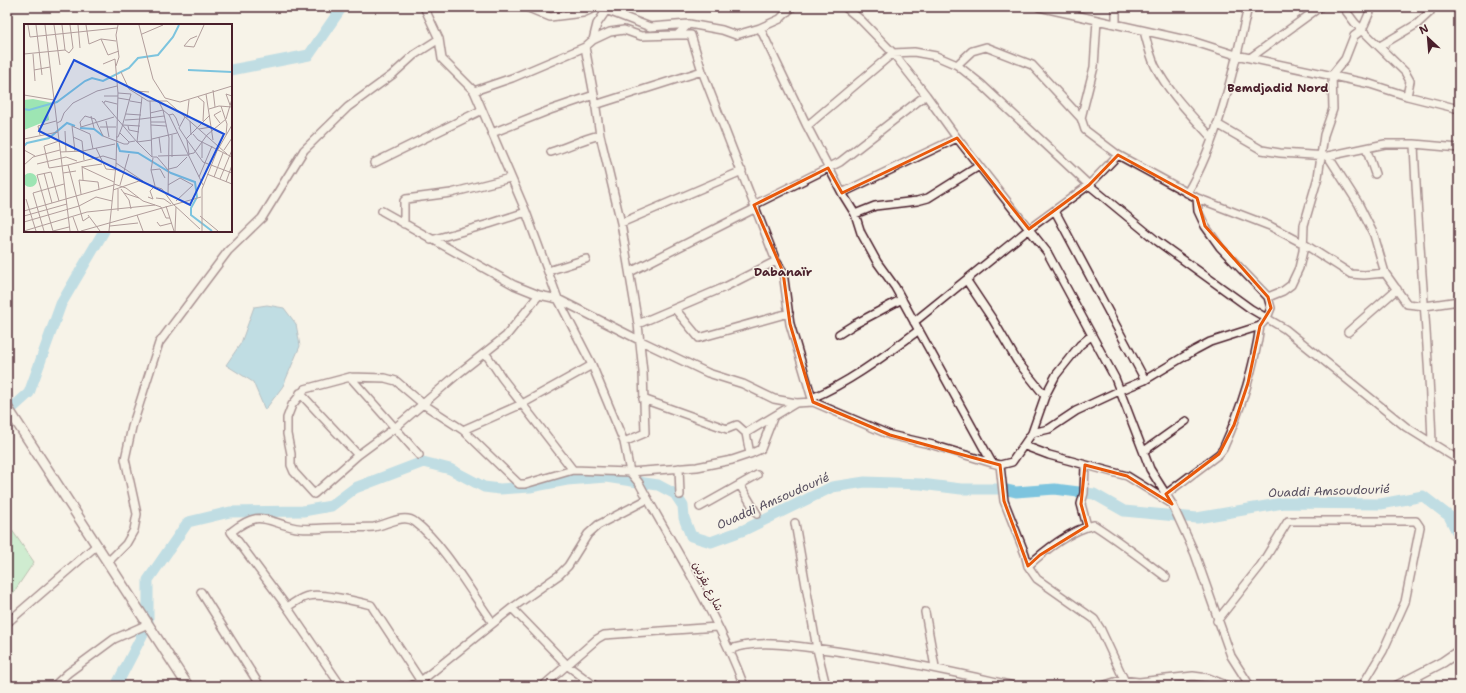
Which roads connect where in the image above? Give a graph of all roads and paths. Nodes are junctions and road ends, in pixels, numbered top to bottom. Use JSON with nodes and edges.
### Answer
{"nodes":[{"id":1,"x":424,"y":7,"type":"edge"},
{"id":2,"x":526,"y":7,"type":"edge"},
{"id":3,"x":598,"y":7,"type":"edge"},
{"id":4,"x":792,"y":7,"type":"edge"},
{"id":5,"x":845,"y":7,"type":"edge"},
{"id":6,"x":1039,"y":7,"type":"edge"},
{"id":7,"x":1116,"y":7,"type":"edge"},
{"id":8,"x":1248,"y":7,"type":"edge"},
{"id":9,"x":1320,"y":7,"type":"edge"},
{"id":10,"x":1343,"y":7,"type":"edge"},
{"id":11,"x":1372,"y":7,"type":"edge"},
{"id":12,"x":607,"y":8,"type":"edge"},
{"id":13,"x":1430,"y":12,"type":"dead end"},
{"id":14,"x":1097,"y":20,"type":"junction"},
{"id":15,"x":689,"y":24,"type":"junction"},
{"id":16,"x":1116,"y":24,"type":"junction"},
{"id":17,"x":760,"y":28,"type":"junction"},
{"id":18,"x":1144,"y":30,"type":"junction"},
{"id":19,"x":1362,"y":30,"type":"junction"},
{"id":20,"x":677,"y":35,"type":"junction"},
{"id":21,"x":439,"y":39,"type":"junction"},
{"id":22,"x":592,"y":40,"type":"junction"},
{"id":23,"x":1380,"y":46,"type":"junction"},
{"id":24,"x":585,"y":47,"type":"junction"},
{"id":25,"x":893,"y":53,"type":"junction"},
{"id":26,"x":1236,"y":55,"type":"junction"},
{"id":27,"x":1250,"y":58,"type":"junction"},
{"id":28,"x":957,"y":65,"type":"junction"},
{"id":29,"x":702,"y":71,"type":"junction"},
{"id":30,"x":1332,"y":75,"type":"junction"},
{"id":31,"x":474,"y":91,"type":"junction"},
{"id":32,"x":594,"y":95,"type":"junction"},
{"id":33,"x":926,"y":95,"type":"junction"},
{"id":34,"x":1407,"y":96,"type":"junction"},
{"id":35,"x":595,"y":105,"type":"junction"},
{"id":36,"x":1459,"y":109,"type":"edge"},
{"id":37,"x":482,"y":110,"type":"junction"},
{"id":38,"x":1081,"y":118,"type":"junction"},
{"id":39,"x":1217,"y":124,"type":"junction"},
{"id":40,"x":807,"y":126,"type":"junction"},
{"id":41,"x":492,"y":133,"type":"junction"},
{"id":42,"x":600,"y":135,"type":"junction"},
{"id":43,"x":957,"y":138,"type":"junction"},
{"id":44,"x":1212,"y":138,"type":"junction"},
{"id":45,"x":1414,"y":144,"type":"junction"},
{"id":46,"x":1366,"y":148,"type":"junction"},
{"id":47,"x":1459,"y":148,"type":"edge"},
{"id":48,"x":551,"y":152,"type":"dead end"},
{"id":49,"x":1118,"y":155,"type":"junction"},
{"id":50,"x":1324,"y":156,"type":"junction"},
{"id":51,"x":374,"y":163,"type":"dead end"},
{"id":52,"x":979,"y":166,"type":"junction"},
{"id":53,"x":828,"y":168,"type":"junction"},
{"id":54,"x":742,"y":171,"type":"junction"},
{"id":55,"x":1374,"y":174,"type":"dead end"},
{"id":56,"x":510,"y":178,"type":"junction"},
{"id":57,"x":1089,"y":185,"type":"junction"},
{"id":58,"x":842,"y":193,"type":"junction"},
{"id":59,"x":1187,"y":193,"type":"junction"},
{"id":60,"x":1196,"y":198,"type":"junction"},
{"id":61,"x":755,"y":206,"type":"junction"},
{"id":62,"x":382,"y":211,"type":"dead end"},
{"id":63,"x":1055,"y":211,"type":"junction"},
{"id":64,"x":526,"y":212,"type":"junction"},
{"id":65,"x":855,"y":214,"type":"junction"},
{"id":66,"x":620,"y":223,"type":"junction"},
{"id":67,"x":404,"y":224,"type":"junction"},
{"id":68,"x":1030,"y":229,"type":"junction"},
{"id":69,"x":431,"y":240,"type":"junction"},
{"id":70,"x":1304,"y":244,"type":"junction"},
{"id":71,"x":586,"y":259,"type":"dead end"},
{"id":72,"x":776,"y":261,"type":"junction"},
{"id":73,"x":548,"y":271,"type":"junction"},
{"id":74,"x":630,"y":272,"type":"junction"},
{"id":75,"x":1385,"y":274,"type":"junction"},
{"id":76,"x":967,"y":281,"type":"junction"},
{"id":77,"x":1397,"y":289,"type":"junction"},
{"id":78,"x":539,"y":295,"type":"junction"},
{"id":79,"x":1268,"y":297,"type":"junction"},
{"id":80,"x":558,"y":299,"type":"junction"},
{"id":81,"x":902,"y":299,"type":"junction"},
{"id":82,"x":1459,"y":302,"type":"edge"},
{"id":83,"x":1425,"y":306,"type":"junction"},
{"id":84,"x":675,"y":309,"type":"junction"},
{"id":85,"x":789,"y":312,"type":"junction"},
{"id":86,"x":1268,"y":318,"type":"junction"},
{"id":87,"x":914,"y":322,"type":"junction"},
{"id":88,"x":638,"y":324,"type":"junction"},
{"id":89,"x":1260,"y":326,"type":"junction"},
{"id":90,"x":919,"y":330,"type":"junction"},
{"id":91,"x":1348,"y":332,"type":"dead end"},
{"id":92,"x":839,"y":334,"type":"dead end"},
{"id":93,"x":1092,"y":335,"type":"junction"},
{"id":94,"x":640,"y":342,"type":"junction"},
{"id":95,"x":486,"y":354,"type":"junction"},
{"id":96,"x":592,"y":365,"type":"junction"},
{"id":97,"x":350,"y":376,"type":"junction"},
{"id":98,"x":1145,"y":380,"type":"junction"},
{"id":99,"x":1118,"y":391,"type":"junction"},
{"id":100,"x":300,"y":393,"type":"junction"},
{"id":101,"x":1045,"y":396,"type":"junction"},
{"id":102,"x":643,"y":399,"type":"junction"},
{"id":103,"x":813,"y":400,"type":"junction"},
{"id":104,"x":796,"y":403,"type":"junction"},
{"id":105,"x":423,"y":404,"type":"junction"},
{"id":106,"x":522,"y":404,"type":"junction"},
{"id":107,"x":7,"y":407,"type":"edge"},
{"id":108,"x":773,"y":417,"type":"junction"},
{"id":109,"x":1186,"y":421,"type":"dead end"},
{"id":110,"x":396,"y":427,"type":"junction"},
{"id":111,"x":463,"y":430,"type":"junction"},
{"id":112,"x":746,"y":433,"type":"junction"},
{"id":113,"x":1032,"y":433,"type":"junction"},
{"id":114,"x":624,"y":442,"type":"junction"},
{"id":115,"x":1432,"y":443,"type":"junction"},
{"id":116,"x":1025,"y":446,"type":"junction"},
{"id":117,"x":1144,"y":450,"type":"junction"},
{"id":118,"x":750,"y":454,"type":"junction"},
{"id":119,"x":358,"y":455,"type":"junction"},
{"id":120,"x":420,"y":455,"type":"dead end"},
{"id":121,"x":1459,"y":460,"type":"edge"},
{"id":122,"x":992,"y":463,"type":"junction"},
{"id":123,"x":1000,"y":465,"type":"junction"},
{"id":124,"x":1085,"y":465,"type":"junction"},
{"id":125,"x":679,"y":468,"type":"junction"},
{"id":126,"x":574,"y":470,"type":"junction"},
{"id":127,"x":630,"y":472,"type":"junction"},
{"id":128,"x":758,"y":475,"type":"dead end"},
{"id":129,"x":740,"y":485,"type":"junction"},
{"id":130,"x":1166,"y":494,"type":"junction"},
{"id":131,"x":680,"y":495,"type":"dead end"},
{"id":132,"x":648,"y":499,"type":"junction"},
{"id":133,"x":1172,"y":504,"type":"junction"},
{"id":134,"x":700,"y":507,"type":"dead end"},
{"id":135,"x":757,"y":514,"type":"dead end"},
{"id":136,"x":795,"y":523,"type":"dead end"},
{"id":137,"x":1087,"y":526,"type":"junction"},
{"id":138,"x":97,"y":545,"type":"junction"},
{"id":139,"x":108,"y":562,"type":"junction"},
{"id":140,"x":1028,"y":566,"type":"junction"},
{"id":141,"x":1166,"y":577,"type":"dead end"},
{"id":142,"x":200,"y":592,"type":"dead end"},
{"id":143,"x":287,"y":607,"type":"junction"},
{"id":144,"x":512,"y":608,"type":"junction"},
{"id":145,"x":925,"y":612,"type":"dead end"},
{"id":146,"x":1218,"y":621,"type":"junction"},
{"id":147,"x":7,"y":623,"type":"edge"},
{"id":148,"x":493,"y":623,"type":"junction"},
{"id":149,"x":148,"y":624,"type":"junction"},
{"id":150,"x":717,"y":627,"type":"junction"},
{"id":151,"x":817,"y":649,"type":"junction"},
{"id":152,"x":729,"y":650,"type":"junction"},
{"id":153,"x":1459,"y":651,"type":"edge"},
{"id":154,"x":568,"y":666,"type":"junction"},
{"id":155,"x":935,"y":667,"type":"junction"},
{"id":156,"x":422,"y":684,"type":"edge"},
{"id":157,"x":1126,"y":684,"type":"edge"},
{"id":158,"x":54,"y":686,"type":"edge"},
{"id":159,"x":188,"y":686,"type":"edge"},
{"id":160,"x":260,"y":686,"type":"edge"},
{"id":161,"x":341,"y":686,"type":"edge"},
{"id":162,"x":411,"y":686,"type":"edge"},
{"id":163,"x":543,"y":686,"type":"edge"},
{"id":164,"x":595,"y":686,"type":"edge"},
{"id":165,"x":744,"y":686,"type":"edge"},
{"id":166,"x":826,"y":686,"type":"edge"},
{"id":167,"x":1011,"y":686,"type":"edge"},
{"id":168,"x":1102,"y":686,"type":"edge"},
{"id":169,"x":1228,"y":686,"type":"edge"},
{"id":170,"x":1250,"y":686,"type":"edge"},
{"id":171,"x":1362,"y":686,"type":"edge"},
{"id":172,"x":1397,"y":686,"type":"edge"}],
"edges":[{"from":1,"to":21,"type":"street"},
{"from":2,"to":3,"type":"street"},
{"from":3,"to":12,"type":"street"},
{"from":4,"to":17,"type":"street"},
{"from":5,"to":25,"type":"street"},
{"from":6,"to":14,"type":"street"},
{"from":7,"to":16,"type":"street"},
{"from":8,"to":26,"type":"street"},
{"from":9,"to":27,"type":"street"},
{"from":10,"to":19,"type":"street"},
{"from":11,"to":19,"type":"street"},
{"from":12,"to":15,"type":"street"},
{"from":12,"to":22,"type":"street"},
{"from":13,"to":23,"type":"street"},
{"from":14,"to":16,"type":"street"},
{"from":14,"to":38,"type":"street"},
{"from":15,"to":17,"type":"street"},
{"from":15,"to":20,"type":"street"},
{"from":16,"to":18,"type":"street"},
{"from":17,"to":40,"type":"street"},
{"from":18,"to":26,"type":"street"},
{"from":18,"to":44,"type":"street"},
{"from":19,"to":23,"type":"street"},
{"from":19,"to":30,"type":"street"},
{"from":20,"to":22,"type":"street"},
{"from":20,"to":29,"type":"street"},
{"from":21,"to":31,"type":"street"},
{"from":21,"to":139,"type":"street"},
{"from":22,"to":24,"type":"street"},
{"from":23,"to":34,"type":"street"},
{"from":24,"to":31,"type":"street"},
{"from":24,"to":32,"type":"street"},
{"from":25,"to":28,"type":"street"},
{"from":25,"to":33,"type":"street"},
{"from":25,"to":40,"type":"street"},
{"from":26,"to":27,"type":"street"},
{"from":26,"to":39,"type":"street"},
{"from":27,"to":30,"type":"street"},
{"from":28,"to":38,"type":"street"},
{"from":28,"to":57,"type":"street"},
{"from":29,"to":35,"type":"street"},
{"from":29,"to":54,"type":"street"},
{"from":30,"to":34,"type":"street"},
{"from":30,"to":50,"type":"street"},
{"from":31,"to":37,"type":"street"},
{"from":32,"to":35,"type":"street"},
{"from":32,"to":41,"type":"street"},
{"from":33,"to":43,"type":"street"},
{"from":33,"to":53,"type":"street"},
{"from":34,"to":36,"type":"street"},
{"from":35,"to":42,"type":"street"},
{"from":37,"to":41,"type":"street"},
{"from":37,"to":51,"type":"street"},
{"from":38,"to":49,"type":"street"},
{"from":39,"to":44,"type":"street"},
{"from":39,"to":50,"type":"street"},
{"from":40,"to":53,"type":"street"},
{"from":41,"to":56,"type":"street"},
{"from":42,"to":48,"type":"street"},
{"from":42,"to":66,"type":"street"},
{"from":43,"to":52,"type":"street"},
{"from":43,"to":58,"type":"street"},
{"from":44,"to":59,"type":"street"},
{"from":45,"to":46,"type":"street"},
{"from":45,"to":47,"type":"street"},
{"from":45,"to":83,"type":"street"},
{"from":46,"to":50,"type":"street"},
{"from":46,"to":55,"type":"street"},
{"from":49,"to":57,"type":"street"},
{"from":49,"to":59,"type":"street"},
{"from":50,"to":70,"type":"street"},
{"from":50,"to":75,"type":"street"},
{"from":52,"to":65,"type":"street"},
{"from":52,"to":68,"type":"street"},
{"from":53,"to":58,"type":"street"},
{"from":53,"to":61,"type":"street"},
{"from":54,"to":61,"type":"street"},
{"from":54,"to":66,"type":"street"},
{"from":56,"to":64,"type":"street"},
{"from":56,"to":67,"type":"street"},
{"from":57,"to":63,"type":"street"},
{"from":57,"to":86,"type":"street"},
{"from":58,"to":65,"type":"street"},
{"from":59,"to":60,"type":"street"},
{"from":60,"to":70,"type":"street"},
{"from":60,"to":79,"type":"street"},
{"from":61,"to":72,"type":"street"},
{"from":61,"to":74,"type":"street"},
{"from":62,"to":67,"type":"street"},
{"from":63,"to":68,"type":"street"},
{"from":63,"to":98,"type":"street"},
{"from":64,"to":69,"type":"street"},
{"from":64,"to":73,"type":"street"},
{"from":65,"to":81,"type":"street"},
{"from":66,"to":74,"type":"street"},
{"from":67,"to":69,"type":"street"},
{"from":68,"to":76,"type":"street"},
{"from":68,"to":93,"type":"street"},
{"from":69,"to":78,"type":"street"},
{"from":70,"to":75,"type":"street"},
{"from":70,"to":79,"type":"street"},
{"from":71,"to":73,"type":"street"},
{"from":72,"to":84,"type":"street"},
{"from":72,"to":85,"type":"street"},
{"from":73,"to":80,"type":"street"},
{"from":74,"to":88,"type":"street"},
{"from":75,"to":77,"type":"street"},
{"from":76,"to":87,"type":"street"},
{"from":76,"to":101,"type":"street"},
{"from":77,"to":83,"type":"street"},
{"from":77,"to":91,"type":"street"},
{"from":78,"to":80,"type":"street"},
{"from":78,"to":95,"type":"street"},
{"from":79,"to":86,"type":"street"},
{"from":80,"to":94,"type":"street"},
{"from":80,"to":96,"type":"street"},
{"from":81,"to":87,"type":"street"},
{"from":81,"to":92,"type":"street"},
{"from":82,"to":83,"type":"street"},
{"from":83,"to":115,"type":"street"},
{"from":84,"to":85,"type":"street"},
{"from":84,"to":88,"type":"street"},
{"from":85,"to":103,"type":"street"},
{"from":86,"to":89,"type":"street"},
{"from":86,"to":115,"type":"street"},
{"from":87,"to":90,"type":"street"},
{"from":88,"to":94,"type":"street"},
{"from":89,"to":98,"type":"street"},
{"from":89,"to":130,"type":"street"},
{"from":90,"to":103,"type":"street"},
{"from":90,"to":122,"type":"street"},
{"from":93,"to":99,"type":"street"},
{"from":93,"to":101,"type":"street"},
{"from":94,"to":102,"type":"street"},
{"from":94,"to":104,"type":"street"},
{"from":95,"to":105,"type":"street"},
{"from":95,"to":106,"type":"street"},
{"from":96,"to":106,"type":"street"},
{"from":96,"to":114,"type":"street"},
{"from":97,"to":100,"type":"street"},
{"from":97,"to":105,"type":"street"},
{"from":97,"to":110,"type":"street"},
{"from":98,"to":99,"type":"street"},
{"from":99,"to":113,"type":"street"},
{"from":99,"to":117,"type":"street"},
{"from":100,"to":119,"type":"street"},
{"from":100,"to":119,"type":"street"},
{"from":101,"to":113,"type":"street"},
{"from":102,"to":112,"type":"street"},
{"from":102,"to":114,"type":"street"},
{"from":103,"to":104,"type":"street"},
{"from":103,"to":122,"type":"street"},
{"from":104,"to":108,"type":"street"},
{"from":105,"to":110,"type":"street"},
{"from":105,"to":111,"type":"street"},
{"from":106,"to":111,"type":"street"},
{"from":106,"to":126,"type":"street"},
{"from":107,"to":138,"type":"street"},
{"from":108,"to":112,"type":"street"},
{"from":108,"to":118,"type":"street"},
{"from":109,"to":117,"type":"street"},
{"from":110,"to":119,"type":"street"},
{"from":110,"to":120,"type":"street"},
{"from":111,"to":126,"type":"street"},
{"from":112,"to":118,"type":"street"},
{"from":113,"to":116,"type":"street"},
{"from":114,"to":127,"type":"street"},
{"from":115,"to":121,"type":"street"},
{"from":116,"to":123,"type":"street"},
{"from":116,"to":124,"type":"street"},
{"from":117,"to":130,"type":"street"},
{"from":118,"to":125,"type":"street"},
{"from":122,"to":123,"type":"street"},
{"from":123,"to":140,"type":"street"},
{"from":124,"to":133,"type":"street"},
{"from":124,"to":137,"type":"street"},
{"from":125,"to":127,"type":"street"},
{"from":125,"to":131,"type":"street"},
{"from":126,"to":127,"type":"street"},
{"from":127,"to":132,"type":"street","name":"شارع بقرتين"},
{"from":128,"to":129,"type":"street"},
{"from":129,"to":134,"type":"street"},
{"from":129,"to":135,"type":"street"},
{"from":130,"to":133,"type":"street"},
{"from":132,"to":144,"type":"street"},
{"from":132,"to":150,"type":"street","name":"شارع بقرتين"},
{"from":133,"to":146,"type":"street"},
{"from":136,"to":151,"type":"street"},
{"from":137,"to":140,"type":"street"},
{"from":137,"to":141,"type":"street"},
{"from":138,"to":139,"type":"street"},
{"from":138,"to":147,"type":"street"},
{"from":139,"to":149,"type":"street"},
{"from":140,"to":157,"type":"street"},
{"from":142,"to":160,"type":"street"},
{"from":143,"to":148,"type":"street"},
{"from":143,"to":156,"type":"street"},
{"from":143,"to":161,"type":"street"},
{"from":144,"to":148,"type":"street"},
{"from":144,"to":154,"type":"street"},
{"from":145,"to":155,"type":"street"},
{"from":146,"to":170,"type":"street"},
{"from":146,"to":171,"type":"street"},
{"from":148,"to":156,"type":"street"},
{"from":149,"to":158,"type":"street"},
{"from":149,"to":159,"type":"street"},
{"from":150,"to":152,"type":"street","name":"شارع بقرتين"},
{"from":150,"to":154,"type":"street"},
{"from":151,"to":152,"type":"street"},
{"from":151,"to":155,"type":"street"},
{"from":151,"to":166,"type":"street"},
{"from":152,"to":165,"type":"street","name":"شارع بقرتين"},
{"from":153,"to":172,"type":"street"},
{"from":154,"to":163,"type":"street"},
{"from":154,"to":164,"type":"street"},
{"from":155,"to":167,"type":"street"},
{"from":156,"to":162,"type":"street"},
{"from":157,"to":168,"type":"street"},
{"from":157,"to":169,"type":"street"}]}
